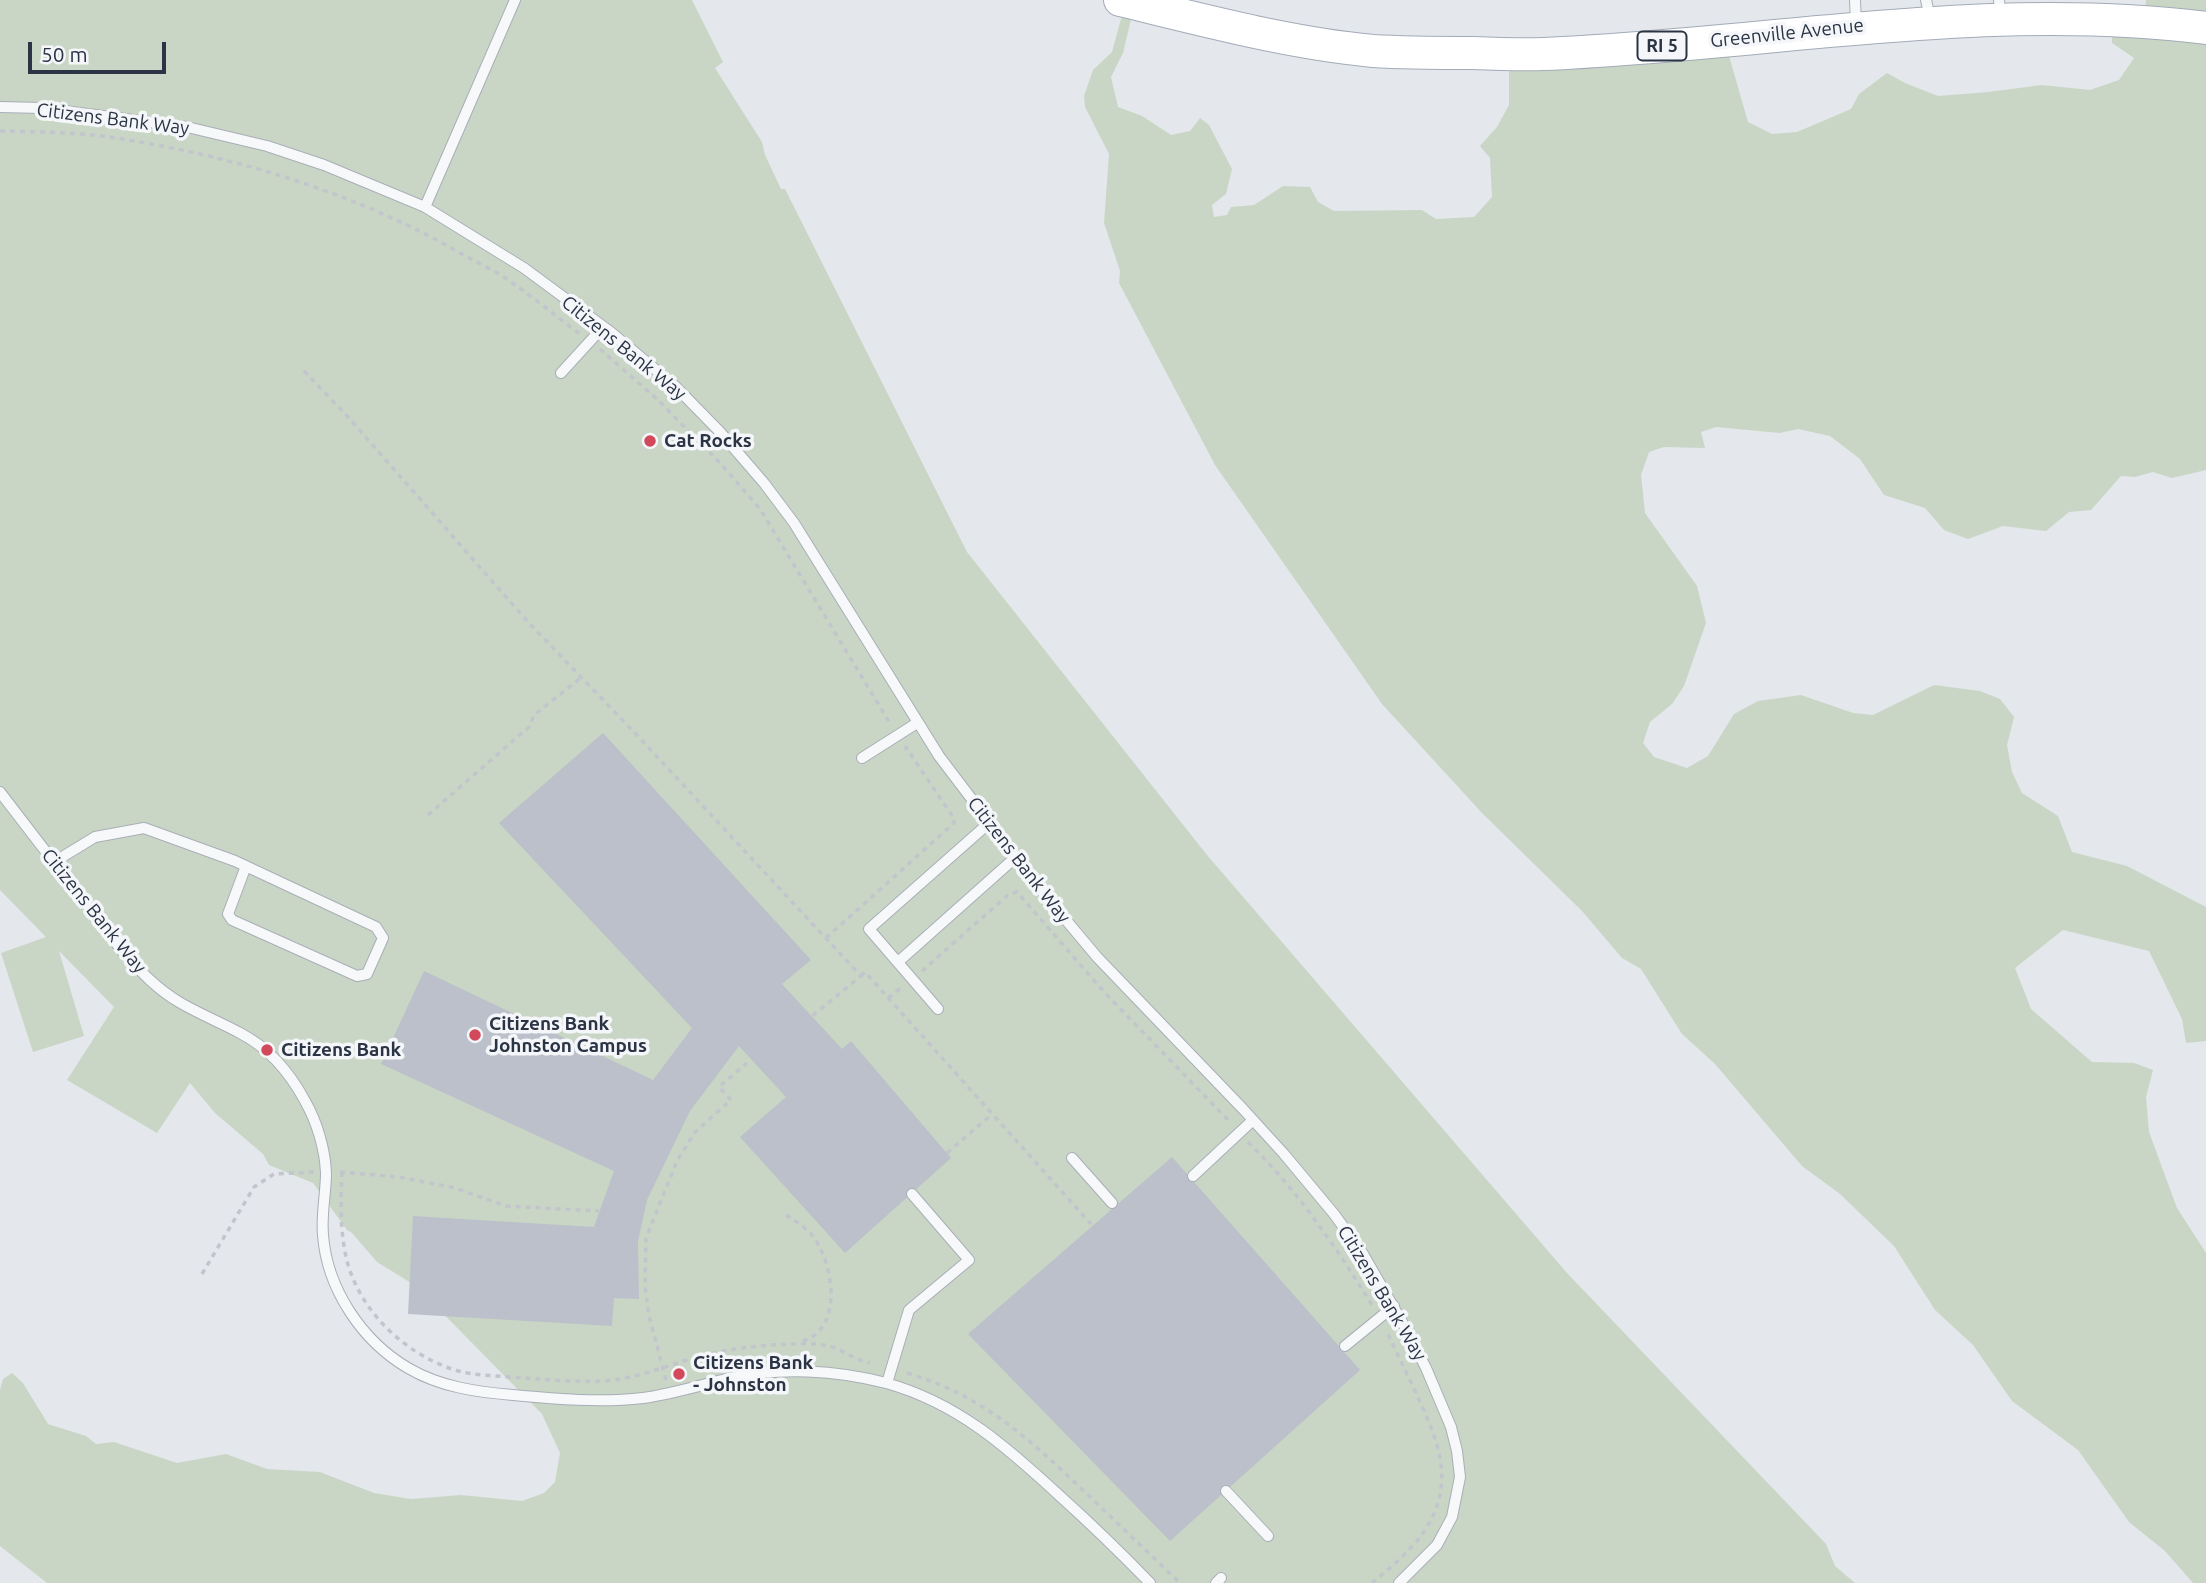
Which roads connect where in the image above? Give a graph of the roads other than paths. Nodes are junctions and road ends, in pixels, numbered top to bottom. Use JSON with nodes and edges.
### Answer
{"nodes":[{"id":1,"x":515,"y":0,"type":"edge"},
{"id":2,"x":1120,"y":0,"type":"edge"},
{"id":3,"x":1999,"y":7,"type":"edge"},
{"id":4,"x":1928,"y":9,"type":"edge"},
{"id":5,"x":1856,"y":13,"type":"edge"},
{"id":6,"x":2206,"y":28,"type":"edge"},
{"id":7,"x":0,"y":107,"type":"edge"},
{"id":8,"x":425,"y":207,"type":"junction"},
{"id":9,"x":603,"y":327,"type":"junction"},
{"id":10,"x":561,"y":373,"type":"dead end"},
{"id":11,"x":917,"y":723,"type":"junction"},
{"id":12,"x":862,"y":758,"type":"dead end"},
{"id":13,"x":0,"y":792,"type":"edge"},
{"id":14,"x":989,"y":823,"type":"junction"},
{"id":15,"x":1016,"y":857,"type":"junction"},
{"id":16,"x":54,"y":862,"type":"junction"},
{"id":17,"x":246,"y":866,"type":"junction"},
{"id":18,"x":898,"y":962,"type":"junction"},
{"id":19,"x":939,"y":1009,"type":"dead end"},
{"id":20,"x":1253,"y":1121,"type":"junction"},
{"id":21,"x":1072,"y":1158,"type":"dead end"},
{"id":22,"x":1193,"y":1176,"type":"dead end"},
{"id":23,"x":912,"y":1194,"type":"dead end"},
{"id":24,"x":1112,"y":1203,"type":"dead end"},
{"id":25,"x":1394,"y":1306,"type":"junction"},
{"id":26,"x":1345,"y":1346,"type":"dead end"},
{"id":27,"x":887,"y":1383,"type":"junction"},
{"id":28,"x":1226,"y":1491,"type":"dead end"},
{"id":29,"x":1268,"y":1536,"type":"dead end"},
{"id":30,"x":1150,"y":1583,"type":"edge"},
{"id":31,"x":1399,"y":1583,"type":"edge"}],
"edges":[{"from":1,"to":8,"type":"lane"},
{"from":2,"to":5,"type":"main road","name":"Greenville Avenue","number":"RI 5"},
{"from":3,"to":4,"type":"main road","name":"Greenville Avenue","number":"RI 5"},
{"from":3,"to":6,"type":"main road","name":"Greenville Avenue","number":"RI 5"},
{"from":4,"to":5,"type":"main road","name":"Greenville Avenue","number":"RI 5"},
{"from":7,"to":8,"type":"lane","name":"Citizens Bank Way"},
{"from":8,"to":9,"type":"lane","name":"Citizens Bank Way"},
{"from":9,"to":10,"type":"lane"},
{"from":9,"to":11,"type":"lane","name":"Citizens Bank Way"},
{"from":11,"to":12,"type":"lane"},
{"from":11,"to":14,"type":"lane","name":"Citizens Bank Way"},
{"from":13,"to":16,"type":"lane","name":"Citizens Bank Way"},
{"from":14,"to":15,"type":"lane","name":"Citizens Bank Way"},
{"from":14,"to":18,"type":"lane"},
{"from":15,"to":18,"type":"lane"},
{"from":15,"to":20,"type":"lane","name":"Citizens Bank Way"},
{"from":16,"to":17,"type":"lane"},
{"from":16,"to":27,"type":"lane","name":"Citizens Bank Way"},
{"from":17,"to":17,"type":"lane"},
{"from":18,"to":19,"type":"lane"},
{"from":20,"to":22,"type":"lane"},
{"from":20,"to":25,"type":"lane","name":"Citizens Bank Way"},
{"from":21,"to":24,"type":"lane"},
{"from":23,"to":27,"type":"lane"},
{"from":25,"to":26,"type":"lane"},
{"from":25,"to":31,"type":"lane","name":"Citizens Bank Way"},
{"from":27,"to":30,"type":"lane","name":"Citizens Bank Way"},
{"from":28,"to":29,"type":"lane"}]}
